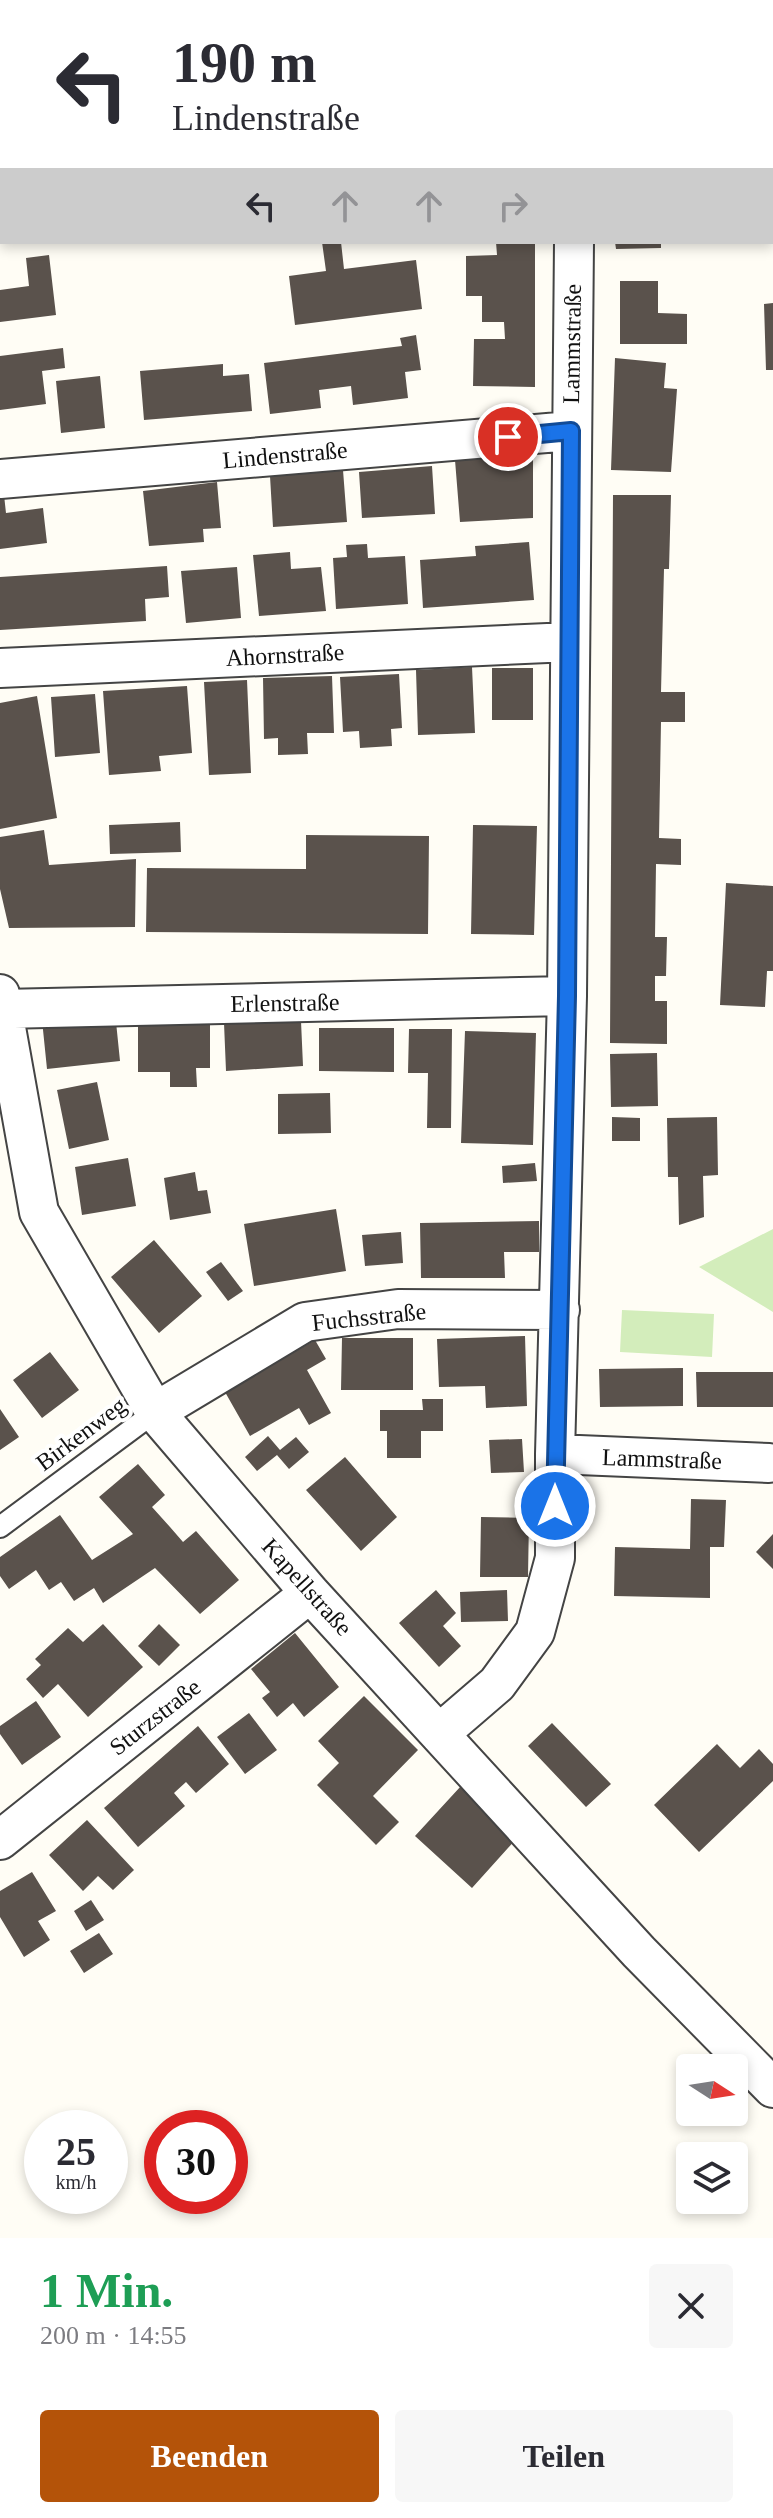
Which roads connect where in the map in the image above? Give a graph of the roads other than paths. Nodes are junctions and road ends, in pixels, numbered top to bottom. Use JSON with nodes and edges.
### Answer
{"nodes":[{"id":1,"x":574,"y":244,"type":"edge"},
{"id":2,"x":571,"y":431,"type":"junction"},
{"id":3,"x":0,"y":479,"type":"edge"},
{"id":4,"x":570,"y":642,"type":"junction"},
{"id":5,"x":0,"y":668,"type":"edge"},
{"id":6,"x":567,"y":996,"type":"junction"},
{"id":7,"x":1,"y":1002,"type":"edge"},
{"id":8,"x":560,"y":1310,"type":"junction"},
{"id":9,"x":155,"y":1412,"type":"junction"},
{"id":10,"x":555,"y":1454,"type":"junction"},
{"id":11,"x":769,"y":1463,"type":"dead end"},
{"id":12,"x":0,"y":1527,"type":"edge"},
{"id":13,"x":310,"y":1593,"type":"junction"},
{"id":14,"x":440,"y":1733,"type":"junction"},
{"id":15,"x":0,"y":1840,"type":"edge"},
{"id":16,"x":773,"y":2088,"type":"edge"}],
"edges":[{"from":1,"to":2,"type":"street","name":"Lammstraße"},
{"from":2,"to":3,"type":"street","name":"Lindenstraße"},
{"from":2,"to":4,"type":"street","name":"Lammstraße"},
{"from":4,"to":5,"type":"street","name":"Ahornstraße"},
{"from":4,"to":6,"type":"street","name":"Lammstraße"},
{"from":6,"to":7,"type":"street","name":"Erlenstraße"},
{"from":6,"to":8,"type":"street","name":"Lammstraße"},
{"from":7,"to":9,"type":"street","name":"Kapellstraße"},
{"from":8,"to":9,"type":"street","name":"Fuchsstraße"},
{"from":8,"to":10,"type":"street","name":"Lammstraße"},
{"from":9,"to":12,"type":"lane","name":"Birkenweg"},
{"from":9,"to":13,"type":"street","name":"Kapellstraße"},
{"from":10,"to":11,"type":"street","name":"Lammstraße"},
{"from":10,"to":14,"type":"street","name":"Lammstraße"},
{"from":13,"to":14,"type":"street","name":"Kapellstraße"},
{"from":13,"to":15,"type":"street","name":"Sturzstraße"},
{"from":14,"to":16,"type":"street","name":"Kapellstraße"}]}
